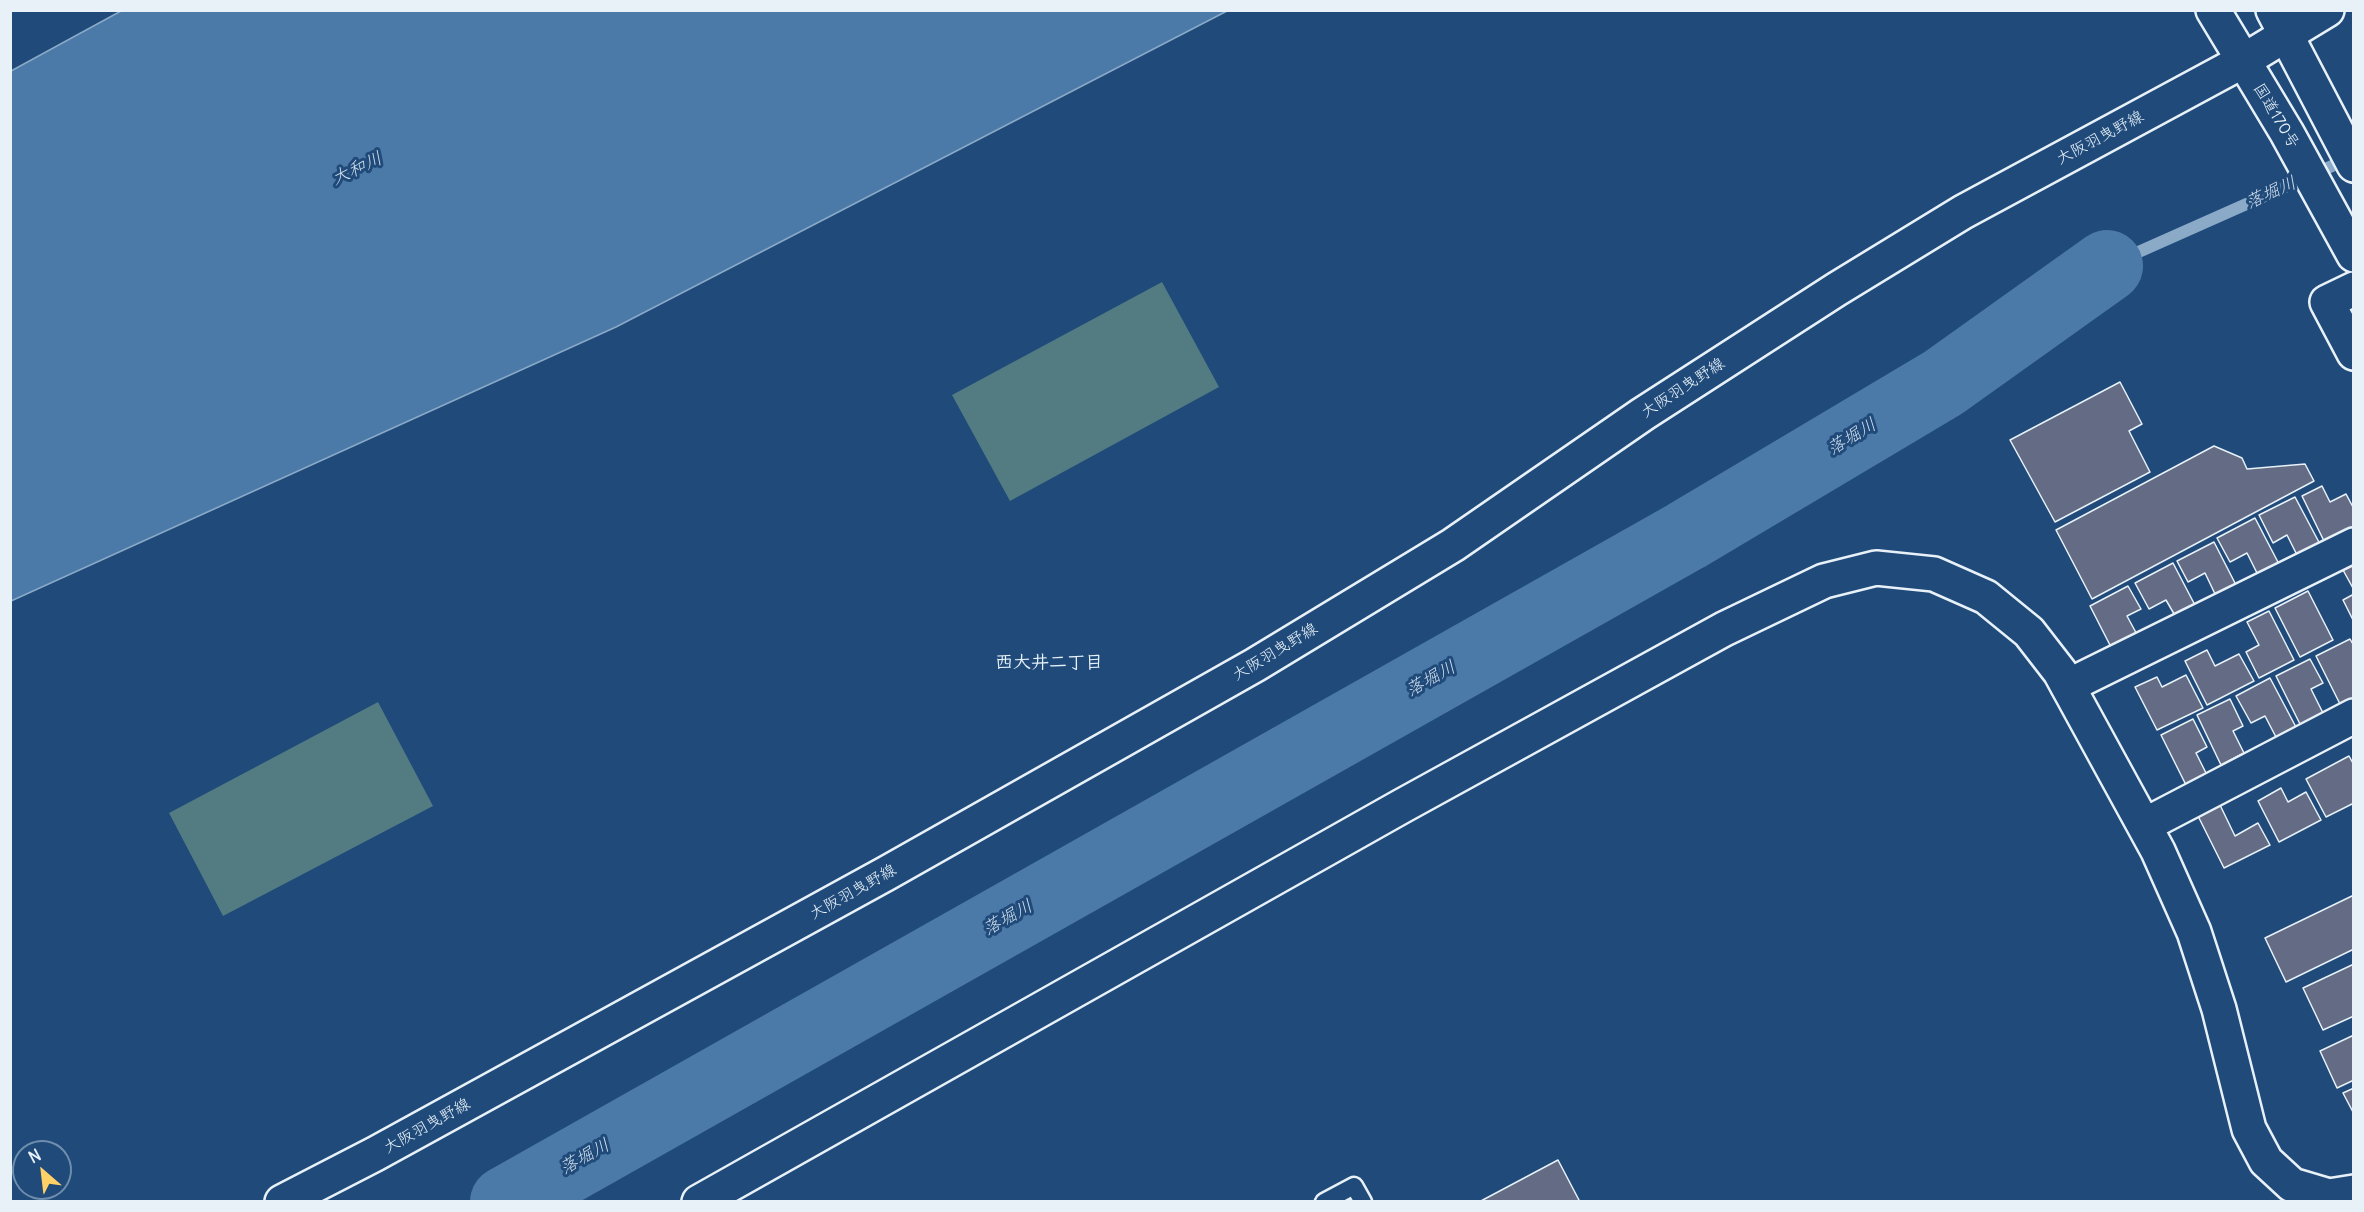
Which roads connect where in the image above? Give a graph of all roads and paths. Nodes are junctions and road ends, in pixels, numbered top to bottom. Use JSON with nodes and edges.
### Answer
{"nodes":[{"id":1,"x":2327,"y":10,"type":"edge"},
{"id":2,"x":2215,"y":14,"type":"edge"},
{"id":3,"x":2280,"y":23,"type":"edge"},
{"id":4,"x":2243,"y":61,"type":"junction"},
{"id":5,"x":2354,"y":165,"type":"edge"},
{"id":6,"x":2354,"y":255,"type":"edge"},
{"id":7,"x":2354,"y":289,"type":"edge"},
{"id":8,"x":2354,"y":353,"type":"edge"},
{"id":9,"x":2354,"y":545,"type":"edge"},
{"id":10,"x":2068,"y":686,"type":"junction"},
{"id":11,"x":2354,"y":716,"type":"edge"},
{"id":12,"x":2145,"y":825,"type":"junction"},
{"id":13,"x":2354,"y":1192,"type":"edge"},
{"id":14,"x":282,"y":1202,"type":"edge"},
{"id":15,"x":699,"y":1202,"type":"edge"},
{"id":16,"x":1324,"y":1202,"type":"edge"},
{"id":17,"x":1363,"y":1202,"type":"edge"}],
"edges":[{"from":1,"to":3,"type":"main road","name":"大阪羽曳野線"},
{"from":2,"to":4,"type":"main road","name":"国道170号"},
{"from":3,"to":4,"type":"main road","name":"大阪羽曳野線"},
{"from":3,"to":5,"type":"main road"},
{"from":4,"to":6,"type":"main road","name":"国道170号"},
{"from":4,"to":14,"type":"main road","name":"大阪羽曳野線"},
{"from":7,"to":8,"type":"main road"},
{"from":9,"to":10,"type":"main road"},
{"from":10,"to":12,"type":"main road"},
{"from":10,"to":15,"type":"main road"},
{"from":11,"to":12,"type":"main road"},
{"from":12,"to":13,"type":"main road"},
{"from":16,"to":17,"type":"lane"}]}
